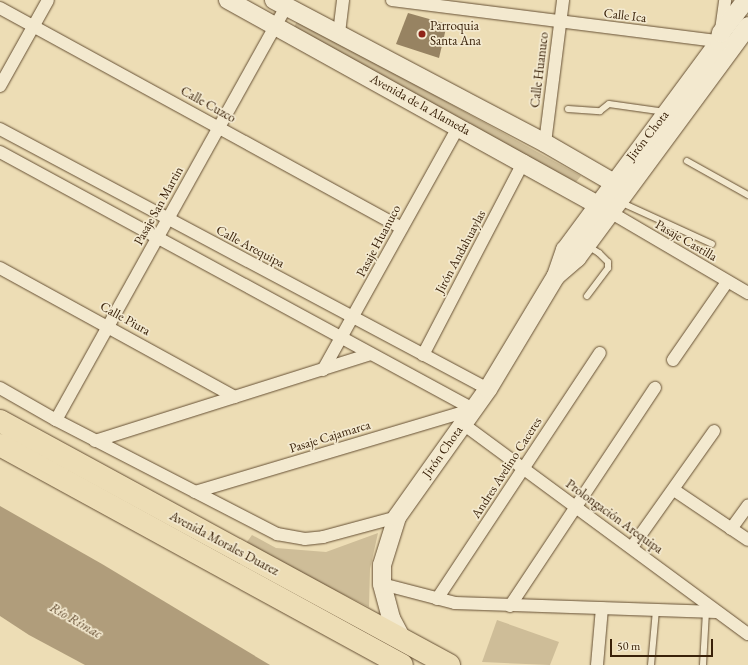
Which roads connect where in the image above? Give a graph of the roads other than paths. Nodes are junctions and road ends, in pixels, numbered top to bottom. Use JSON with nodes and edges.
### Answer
{"nodes":[{"id":1,"x":48,"y":0,"type":"edge"},
{"id":2,"x":228,"y":0,"type":"edge"},
{"id":3,"x":343,"y":0,"type":"edge"},
{"id":4,"x":392,"y":0,"type":"edge"},
{"id":5,"x":563,"y":0,"type":"edge"},
{"id":6,"x":725,"y":0,"type":"edge"},
{"id":7,"x":746,"y":0,"type":"edge"},
{"id":8,"x":280,"y":3,"type":"edge"},
{"id":9,"x":0,"y":8,"type":"edge"},
{"id":10,"x":560,"y":21,"type":"junction"},
{"id":11,"x":33,"y":26,"type":"junction"},
{"id":12,"x":276,"y":26,"type":"junction"},
{"id":13,"x":748,"y":26,"type":"edge"},
{"id":14,"x":338,"y":33,"type":"junction"},
{"id":15,"x":725,"y":40,"type":"junction"},
{"id":16,"x":0,"y":86,"type":"edge"},
{"id":17,"x":568,"y":109,"type":"dead end"},
{"id":18,"x":666,"y":112,"type":"junction"},
{"id":19,"x":459,"y":126,"type":"junction"},
{"id":20,"x":219,"y":127,"type":"junction"},
{"id":21,"x":0,"y":129,"type":"edge"},
{"id":22,"x":545,"y":143,"type":"junction"},
{"id":23,"x":0,"y":152,"type":"edge"},
{"id":24,"x":524,"y":161,"type":"junction"},
{"id":25,"x":687,"y":161,"type":"dead end"},
{"id":26,"x":748,"y":195,"type":"edge"},
{"id":27,"x":613,"y":198,"type":"junction"},
{"id":28,"x":168,"y":219,"type":"junction"},
{"id":29,"x":402,"y":228,"type":"junction"},
{"id":30,"x":157,"y":238,"type":"junction"},
{"id":31,"x":712,"y":244,"type":"dead end"},
{"id":32,"x":587,"y":245,"type":"junction"},
{"id":33,"x":0,"y":268,"type":"edge"},
{"id":34,"x":556,"y":276,"type":"junction"},
{"id":35,"x":727,"y":282,"type":"junction"},
{"id":36,"x":748,"y":293,"type":"edge"},
{"id":37,"x":587,"y":296,"type":"dead end"},
{"id":38,"x":354,"y":318,"type":"junction"},
{"id":39,"x":108,"y":326,"type":"junction"},
{"id":40,"x":341,"y":338,"type":"junction"},
{"id":41,"x":600,"y":353,"type":"dead end"},
{"id":42,"x":371,"y":354,"type":"junction"},
{"id":43,"x":423,"y":355,"type":"junction"},
{"id":44,"x":673,"y":360,"type":"dead end"},
{"id":45,"x":323,"y":370,"type":"junction"},
{"id":46,"x":0,"y":388,"type":"edge"},
{"id":47,"x":655,"y":388,"type":"dead end"},
{"id":48,"x":488,"y":389,"type":"junction"},
{"id":49,"x":235,"y":397,"type":"junction"},
{"id":50,"x":473,"y":409,"type":"junction"},
{"id":51,"x":56,"y":420,"type":"junction"},
{"id":52,"x":0,"y":421,"type":"edge"},
{"id":53,"x":463,"y":424,"type":"junction"},
{"id":54,"x":714,"y":431,"type":"dead end"},
{"id":55,"x":95,"y":440,"type":"junction"},
{"id":56,"x":0,"y":445,"type":"edge"},
{"id":57,"x":524,"y":468,"type":"junction"},
{"id":58,"x":674,"y":490,"type":"junction"},
{"id":59,"x":195,"y":492,"type":"junction"},
{"id":60,"x":748,"y":506,"type":"edge"},
{"id":61,"x":578,"y":508,"type":"junction"},
{"id":62,"x":397,"y":517,"type":"junction"},
{"id":63,"x":731,"y":529,"type":"junction"},
{"id":64,"x":748,"y":540,"type":"edge"},
{"id":65,"x":632,"y":546,"type":"junction"},
{"id":66,"x":382,"y":584,"type":"junction"},
{"id":67,"x":438,"y":599,"type":"junction"},
{"id":68,"x":510,"y":606,"type":"junction"},
{"id":69,"x":602,"y":608,"type":"junction"},
{"id":70,"x":656,"y":610,"type":"junction"},
{"id":71,"x":711,"y":612,"type":"junction"},
{"id":72,"x":748,"y":634,"type":"edge"},
{"id":73,"x":403,"y":641,"type":"junction"},
{"id":74,"x":402,"y":665,"type":"edge"},
{"id":75,"x":449,"y":665,"type":"edge"},
{"id":76,"x":597,"y":665,"type":"edge"},
{"id":77,"x":652,"y":665,"type":"edge"},
{"id":78,"x":703,"y":665,"type":"edge"}],
"edges":[{"from":1,"to":11,"type":"street"},
{"from":2,"to":12,"type":"street","name":"Avenida de la Alameda"},
{"from":3,"to":14,"type":"street"},
{"from":4,"to":10,"type":"street","name":"Calle Ica"},
{"from":5,"to":10,"type":"street","name":"Calle Huanuco"},
{"from":6,"to":15,"type":"street"},
{"from":7,"to":15,"type":"street","name":"Jirón Chota"},
{"from":8,"to":12,"type":"street","name":"Pasaje San Martin"},
{"from":8,"to":14,"type":"street","name":"Avenida de la Alameda"},
{"from":9,"to":11,"type":"street","name":"Calle Cuzco"},
{"from":10,"to":15,"type":"street","name":"Calle Ica"},
{"from":10,"to":22,"type":"street","name":"Calle Huanuco"},
{"from":11,"to":16,"type":"street"},
{"from":11,"to":20,"type":"street","name":"Calle Cuzco"},
{"from":12,"to":19,"type":"street","name":"Avenida de la Alameda"},
{"from":12,"to":20,"type":"street","name":"Pasaje San Martin"},
{"from":13,"to":15,"type":"street","name":"Jirón Chota"},
{"from":14,"to":22,"type":"street","name":"Avenida de la Alameda"},
{"from":15,"to":18,"type":"street","name":"Jirón Chota"},
{"from":15,"to":27,"type":"street","name":"Jirón Chota"},
{"from":17,"to":18,"type":"lane"},
{"from":18,"to":27,"type":"street","name":"Jirón Chota"},
{"from":19,"to":24,"type":"street","name":"Avenida de la Alameda"},
{"from":19,"to":29,"type":"street","name":"Pasaje Huanuco"},
{"from":20,"to":28,"type":"street","name":"Pasaje San Martin"},
{"from":20,"to":29,"type":"street","name":"Calle Cuzco"},
{"from":21,"to":28,"type":"street","name":"Calle Arequipa"},
{"from":22,"to":27,"type":"street","name":"Avenida de la Alameda"},
{"from":23,"to":30,"type":"street"},
{"from":24,"to":27,"type":"street","name":"Avenida de la Alameda"},
{"from":24,"to":43,"type":"street","name":"Jirón Andahuaylas"},
{"from":25,"to":26,"type":"lane"},
{"from":27,"to":31,"type":"lane"},
{"from":27,"to":32,"type":"street","name":"Jirón Chota"},
{"from":27,"to":34,"type":"street","name":"Jirón Chota"},
{"from":27,"to":35,"type":"street","name":"Pasaje Castilla"},
{"from":28,"to":30,"type":"street","name":"Pasaje San Martin"},
{"from":28,"to":38,"type":"street","name":"Calle Arequipa"},
{"from":29,"to":38,"type":"street","name":"Pasaje Huanuco"},
{"from":30,"to":39,"type":"street","name":"Pasaje San Martin"},
{"from":30,"to":40,"type":"street"},
{"from":32,"to":34,"type":"street","name":"Jirón Chota"},
{"from":32,"to":37,"type":"lane"},
{"from":33,"to":39,"type":"street","name":"Calle Piura"},
{"from":34,"to":48,"type":"street","name":"Jirón Chota"},
{"from":35,"to":36,"type":"street","name":"Pasaje Castilla"},
{"from":35,"to":44,"type":"street"},
{"from":38,"to":40,"type":"street","name":"Pasaje Huanuco"},
{"from":38,"to":43,"type":"street","name":"Calle Arequipa"},
{"from":39,"to":49,"type":"street","name":"Calle Piura"},
{"from":39,"to":51,"type":"street","name":"Pasaje San Martin"},
{"from":40,"to":42,"type":"street"},
{"from":40,"to":45,"type":"street","name":"Pasaje Huanuco"},
{"from":41,"to":57,"type":"street","name":"Andres Avelino Caceres"},
{"from":42,"to":45,"type":"street"},
{"from":42,"to":50,"type":"street"},
{"from":43,"to":48,"type":"street","name":"Calle Arequipa"},
{"from":45,"to":49,"type":"street"},
{"from":46,"to":51,"type":"street"},
{"from":47,"to":61,"type":"street"},
{"from":48,"to":50,"type":"street","name":"Jirón Chota"},
{"from":49,"to":55,"type":"street"},
{"from":50,"to":53,"type":"street","name":"Jirón Chota"},
{"from":50,"to":59,"type":"street","name":"Pasaje Cajamarca"},
{"from":51,"to":55,"type":"street"},
{"from":52,"to":73,"type":"highway","name":"Avenida Morales Duarez"},
{"from":53,"to":57,"type":"street","name":"Prolongación Arequipa"},
{"from":53,"to":62,"type":"street","name":"Jirón Chota"},
{"from":54,"to":58,"type":"street"},
{"from":55,"to":59,"type":"street"},
{"from":56,"to":74,"type":"highway","name":"Avenida Morales Duarez"},
{"from":57,"to":61,"type":"street","name":"Prolongación Arequipa"},
{"from":57,"to":67,"type":"street","name":"Andres Avelino Caceres"},
{"from":58,"to":63,"type":"street"},
{"from":58,"to":65,"type":"street"},
{"from":59,"to":62,"type":"street"},
{"from":60,"to":63,"type":"street"},
{"from":61,"to":65,"type":"street","name":"Prolongación Arequipa"},
{"from":61,"to":68,"type":"street"},
{"from":62,"to":66,"type":"street","name":"Jirón Chota"},
{"from":63,"to":64,"type":"street"},
{"from":65,"to":71,"type":"street","name":"Prolongación Arequipa"},
{"from":66,"to":67,"type":"street"},
{"from":66,"to":73,"type":"street","name":"Jirón Chota"},
{"from":67,"to":68,"type":"street"},
{"from":68,"to":69,"type":"street"},
{"from":69,"to":70,"type":"street"},
{"from":69,"to":76,"type":"street"},
{"from":70,"to":71,"type":"street"},
{"from":70,"to":77,"type":"lane"},
{"from":71,"to":72,"type":"street","name":"Prolongación Arequipa"},
{"from":71,"to":78,"type":"lane"},
{"from":73,"to":75,"type":"highway","name":"Avenida Morales Duarez"}]}
